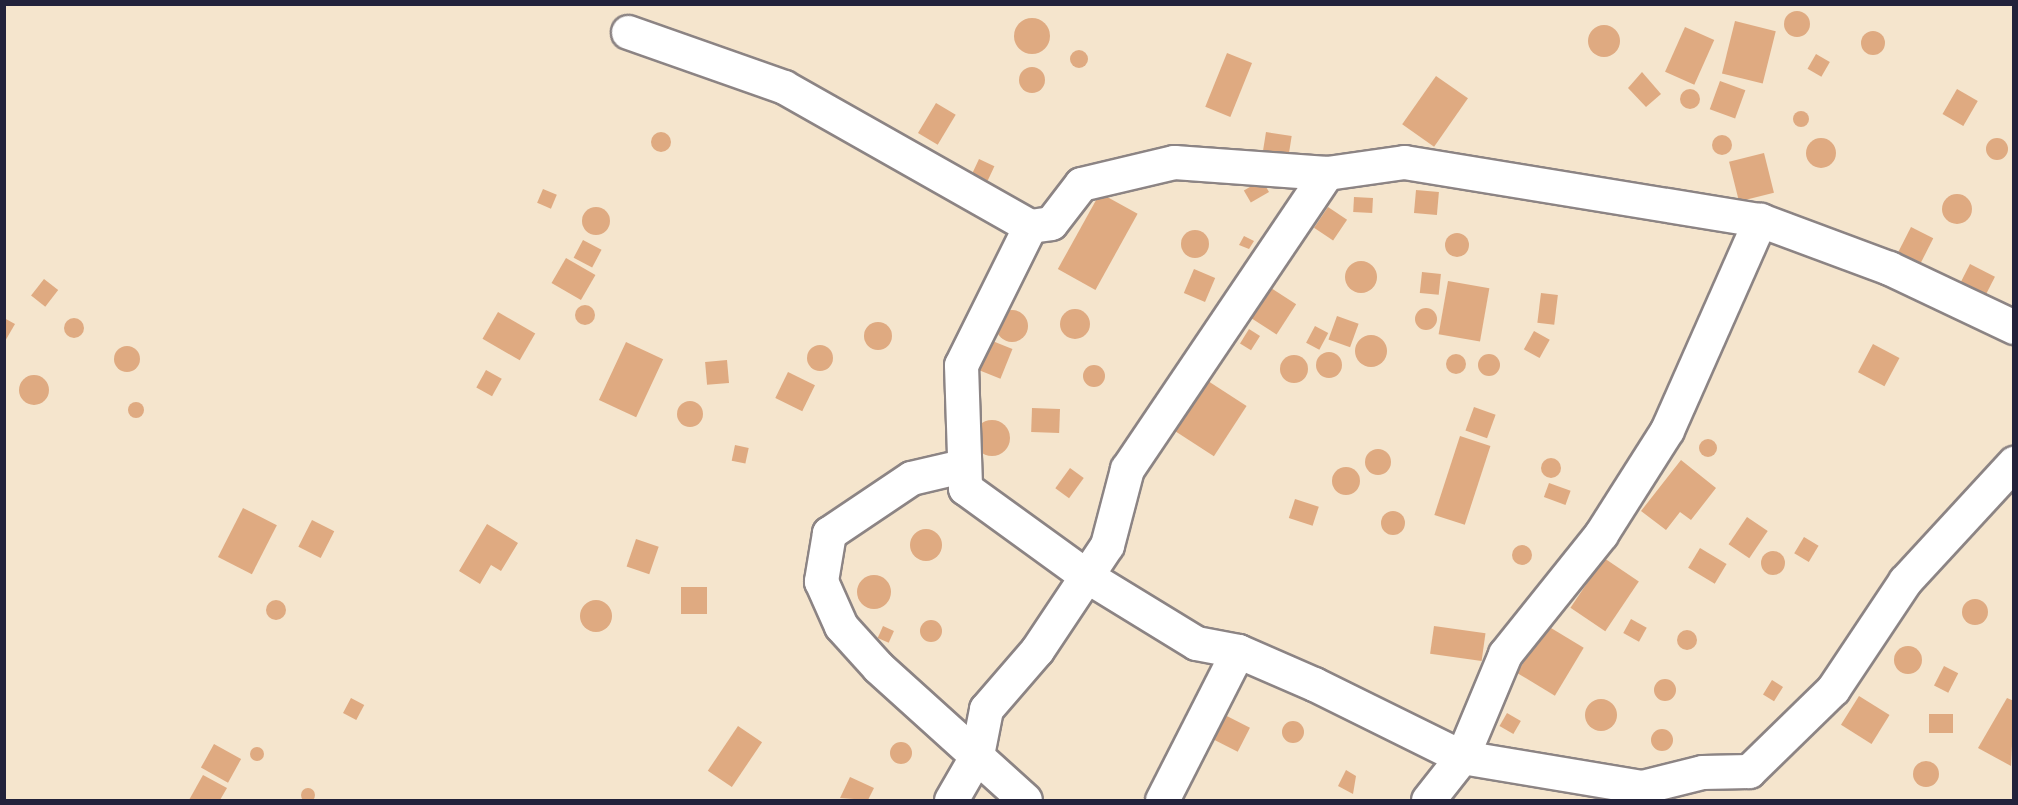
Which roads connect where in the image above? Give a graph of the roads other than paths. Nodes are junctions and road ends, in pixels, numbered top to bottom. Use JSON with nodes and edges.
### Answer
{"nodes":[{"id":1,"x":628,"y":32,"type":"dead end"},
{"id":2,"x":1326,"y":173,"type":"junction"},
{"id":3,"x":1760,"y":220,"type":"junction"},
{"id":4,"x":1030,"y":226,"type":"junction"},
{"id":5,"x":2013,"y":327,"type":"edge"},
{"id":6,"x":2013,"y":464,"type":"edge"},
{"id":7,"x":962,"y":466,"type":"junction"},
{"id":8,"x":1085,"y":575,"type":"junction"},
{"id":9,"x":1238,"y":651,"type":"junction"},
{"id":10,"x":977,"y":754,"type":"junction"},
{"id":11,"x":1462,"y":757,"type":"junction"},
{"id":12,"x":951,"y":801,"type":"edge"},
{"id":13,"x":1025,"y":801,"type":"edge"},
{"id":14,"x":1162,"y":801,"type":"edge"},
{"id":15,"x":1428,"y":801,"type":"edge"}],
"edges":[{"from":1,"to":4,"type":"street"},
{"from":2,"to":3,"type":"street"},
{"from":2,"to":4,"type":"street"},
{"from":2,"to":8,"type":"street"},
{"from":3,"to":5,"type":"street"},
{"from":3,"to":11,"type":"street"},
{"from":4,"to":7,"type":"street"},
{"from":6,"to":11,"type":"street"},
{"from":7,"to":8,"type":"street"},
{"from":7,"to":10,"type":"street"},
{"from":8,"to":9,"type":"street"},
{"from":8,"to":10,"type":"street"},
{"from":9,"to":11,"type":"street"},
{"from":9,"to":14,"type":"street"},
{"from":10,"to":12,"type":"street"},
{"from":10,"to":13,"type":"street"},
{"from":11,"to":15,"type":"street"}]}
